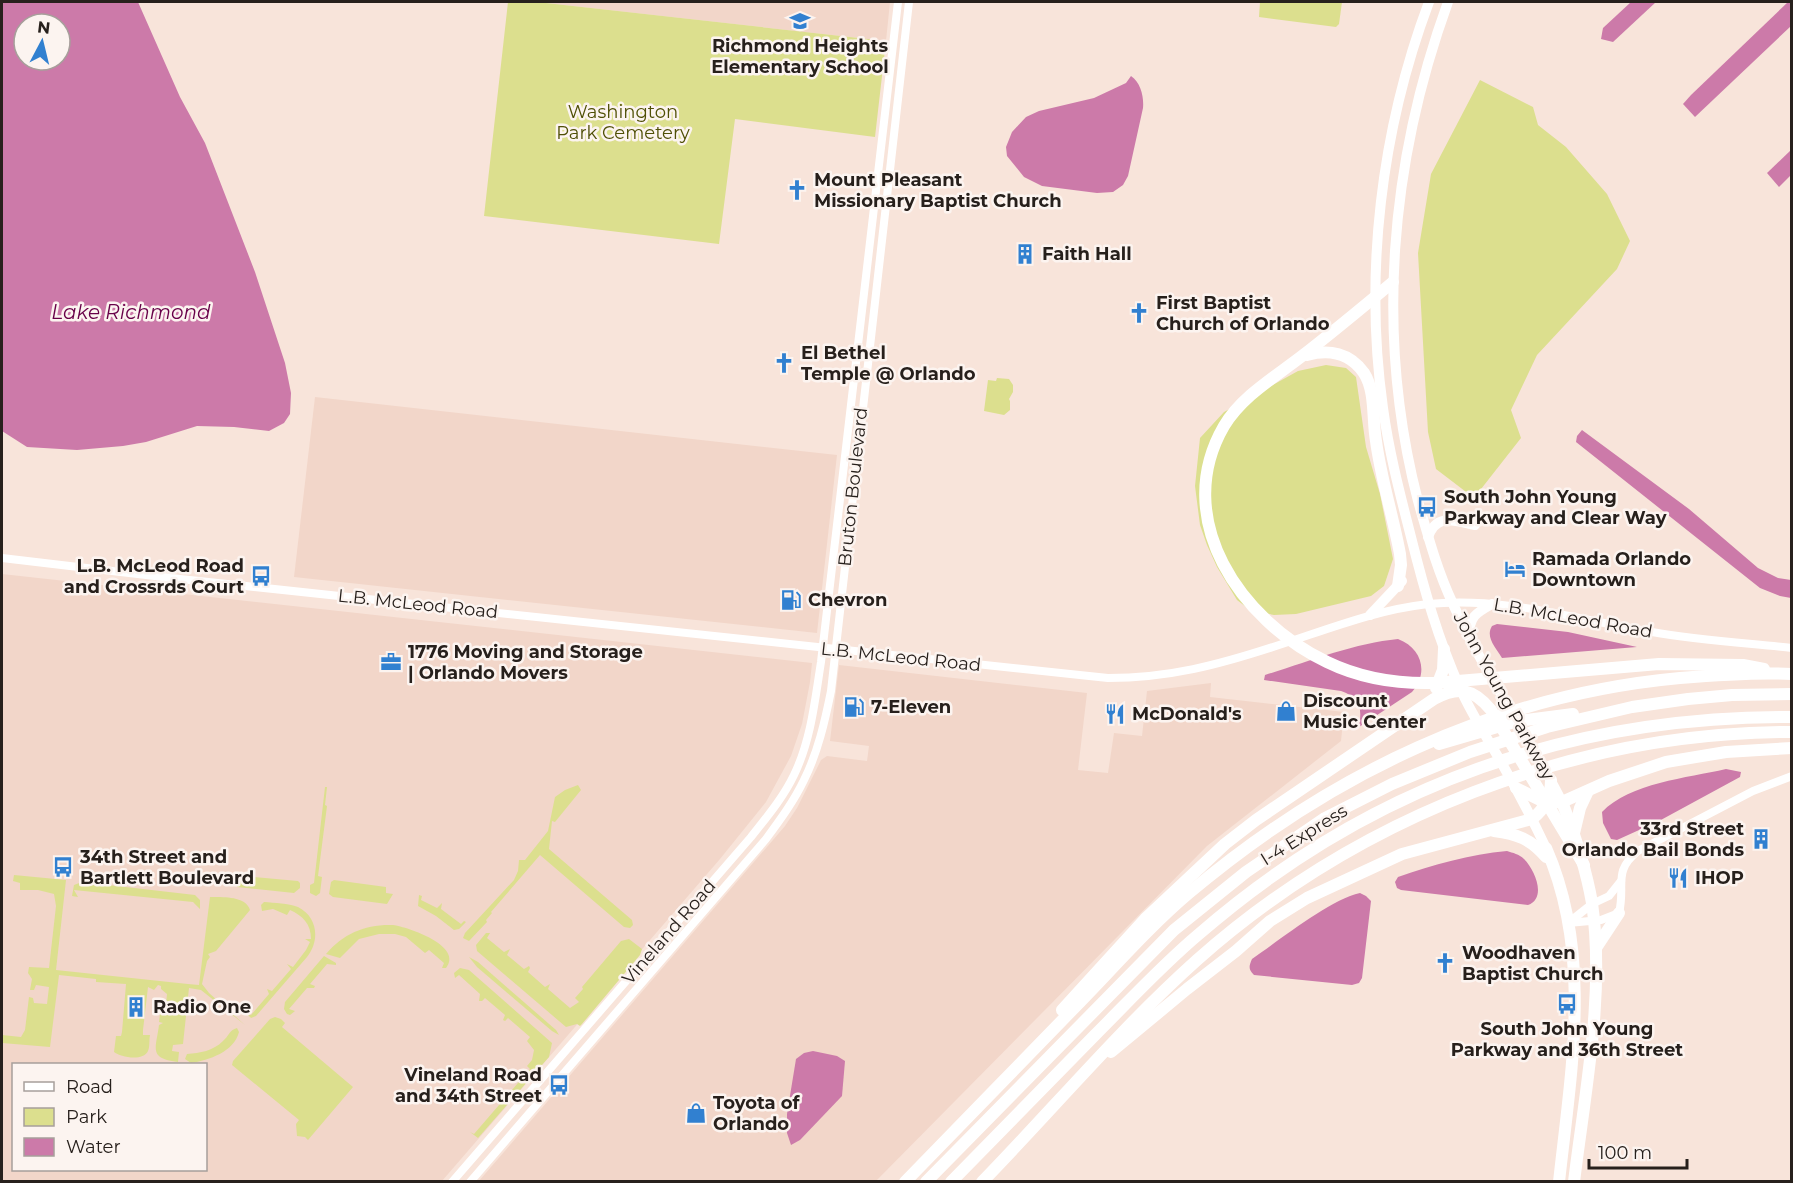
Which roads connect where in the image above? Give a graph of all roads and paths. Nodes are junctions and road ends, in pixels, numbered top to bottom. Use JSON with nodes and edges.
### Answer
{"nodes":[{"id":1,"x":898,"y":2,"type":"edge"},
{"id":2,"x":909,"y":2,"type":"edge"},
{"id":3,"x":1429,"y":2,"type":"edge"},
{"id":4,"x":1448,"y":2,"type":"edge"},
{"id":5,"x":894,"y":32,"type":"junction"},
{"id":6,"x":905,"y":33,"type":"junction"},
{"id":7,"x":879,"y":164,"type":"junction"},
{"id":8,"x":890,"y":165,"type":"junction"},
{"id":9,"x":1393,"y":282,"type":"junction"},
{"id":10,"x":1376,"y":296,"type":"junction"},
{"id":11,"x":1303,"y":356,"type":"junction"},
{"id":12,"x":852,"y":396,"type":"junction"},
{"id":13,"x":863,"y":397,"type":"junction"},
{"id":14,"x":1403,"y":508,"type":"junction"},
{"id":15,"x":1475,"y":525,"type":"dead end"},
{"id":16,"x":1428,"y":537,"type":"junction"},
{"id":17,"x":2,"y":558,"type":"edge"},
{"id":18,"x":1398,"y":586,"type":"junction"},
{"id":19,"x":1452,"y":602,"type":"junction"},
{"id":20,"x":1492,"y":603,"type":"junction"},
{"id":21,"x":1428,"y":604,"type":"junction"},
{"id":22,"x":1371,"y":615,"type":"junction"},
{"id":23,"x":1468,"y":637,"type":"junction"},
{"id":24,"x":1791,"y":648,"type":"edge"},
{"id":25,"x":823,"y":649,"type":"junction"},
{"id":26,"x":1444,"y":649,"type":"junction"},
{"id":27,"x":835,"y":650,"type":"junction"},
{"id":28,"x":1788,"y":674,"type":"edge"},
{"id":29,"x":1461,"y":691,"type":"junction"},
{"id":30,"x":1791,"y":694,"type":"edge"},
{"id":31,"x":1424,"y":706,"type":"junction"},
{"id":32,"x":1632,"y":707,"type":"junction"},
{"id":33,"x":1527,"y":713,"type":"junction"},
{"id":34,"x":1791,"y":717,"type":"edge"},
{"id":35,"x":1791,"y":732,"type":"edge"},
{"id":36,"x":1791,"y":748,"type":"edge"},
{"id":37,"x":1402,"y":753,"type":"junction"},
{"id":38,"x":1791,"y":777,"type":"edge"},
{"id":39,"x":1551,"y":780,"type":"junction"},
{"id":40,"x":1516,"y":788,"type":"junction"},
{"id":41,"x":1588,"y":791,"type":"junction"},
{"id":42,"x":1562,"y":802,"type":"junction"},
{"id":43,"x":1546,"y":803,"type":"junction"},
{"id":44,"x":1532,"y":819,"type":"junction"},
{"id":45,"x":1487,"y":830,"type":"junction"},
{"id":46,"x":1574,"y":834,"type":"junction"},
{"id":47,"x":1545,"y":848,"type":"joint"},
{"id":48,"x":1553,"y":865,"type":"junction"},
{"id":49,"x":1584,"y":865,"type":"junction"},
{"id":50,"x":1621,"y":881,"type":"junction"},
{"id":51,"x":1592,"y":904,"type":"junction"},
{"id":52,"x":1619,"y":913,"type":"junction"},
{"id":53,"x":1593,"y":921,"type":"junction"},
{"id":54,"x":1568,"y":923,"type":"junction"},
{"id":55,"x":1596,"y":948,"type":"junction"},
{"id":56,"x":1086,"y":1071,"type":"junction"},
{"id":57,"x":980,"y":1106,"type":"junction"},
{"id":58,"x":1565,"y":1124,"type":"junction"},
{"id":59,"x":1000,"y":1132,"type":"junction"},
{"id":60,"x":479,"y":1150,"type":"junction"},
{"id":61,"x":1578,"y":1154,"type":"junction"},
{"id":62,"x":489,"y":1158,"type":"junction"},
{"id":63,"x":452,"y":1182,"type":"edge"},
{"id":64,"x":470,"y":1182,"type":"edge"},
{"id":65,"x":905,"y":1182,"type":"edge"},
{"id":66,"x":926,"y":1182,"type":"edge"},
{"id":67,"x":951,"y":1182,"type":"edge"},
{"id":68,"x":962,"y":1182,"type":"edge"},
{"id":69,"x":982,"y":1182,"type":"edge"},
{"id":70,"x":1558,"y":1182,"type":"edge"},
{"id":71,"x":1574,"y":1182,"type":"edge"}],
"edges":[{"from":1,"to":5,"type":"street","name":"Bruton Boulevard"},
{"from":2,"to":6,"type":"street","name":"Bruton Boulevard"},
{"from":3,"to":10,"type":"main road","name":"John Young Parkway"},
{"from":4,"to":9,"type":"main road","name":"John Young Parkway"},
{"from":5,"to":6,"type":"street"},
{"from":5,"to":7,"type":"street","name":"Bruton Boulevard"},
{"from":6,"to":8,"type":"street","name":"Bruton Boulevard"},
{"from":7,"to":8,"type":"street"},
{"from":7,"to":12,"type":"street","name":"Bruton Boulevard"},
{"from":8,"to":13,"type":"street","name":"Bruton Boulevard"},
{"from":9,"to":10,"type":"highway"},
{"from":9,"to":16,"type":"main road","name":"John Young Parkway"},
{"from":10,"to":11,"type":"highway"},
{"from":10,"to":14,"type":"main road","name":"John Young Parkway"},
{"from":11,"to":18,"type":"highway"},
{"from":11,"to":28,"type":"highway"},
{"from":12,"to":13,"type":"street"},
{"from":12,"to":25,"type":"street","name":"Bruton Boulevard"},
{"from":13,"to":27,"type":"street","name":"Bruton Boulevard"},
{"from":14,"to":18,"type":"main road"},
{"from":14,"to":21,"type":"main road","name":"John Young Parkway"},
{"from":15,"to":16,"type":"main road"},
{"from":16,"to":19,"type":"main road","name":"John Young Parkway"},
{"from":17,"to":25,"type":"street","name":"L.B. McLeod Road"},
{"from":18,"to":22,"type":"main road"},
{"from":19,"to":20,"type":"street","name":"L.B. McLeod Road"},
{"from":19,"to":21,"type":"street","name":"L.B. McLeod Road"},
{"from":19,"to":23,"type":"main road","name":"John Young Parkway"},
{"from":20,"to":23,"type":"main road"},
{"from":20,"to":24,"type":"street","name":"L.B. McLeod Road"},
{"from":21,"to":22,"type":"street","name":"L.B. McLeod Road"},
{"from":21,"to":26,"type":"main road","name":"John Young Parkway"},
{"from":22,"to":27,"type":"street","name":"L.B. McLeod Road"},
{"from":23,"to":39,"type":"main road","name":"John Young Parkway"},
{"from":25,"to":27,"type":"street","name":"L.B. McLeod Road"},
{"from":25,"to":60,"type":"street","name":"Vineland Road"},
{"from":26,"to":29,"type":"main road","name":"John Young Parkway"},
{"from":26,"to":31,"type":"highway"},
{"from":27,"to":62,"type":"street","name":"Vineland Road"},
{"from":28,"to":33,"type":"highway"},
{"from":29,"to":31,"type":"highway"},
{"from":29,"to":40,"type":"main road","name":"John Young Parkway"},
{"from":29,"to":43,"type":"highway"},
{"from":30,"to":32,"type":"highway","name":"I-4 Express"},
{"from":31,"to":57,"type":"highway"},
{"from":32,"to":33,"type":"highway"},
{"from":32,"to":66,"type":"highway","name":"I-4 Express"},
{"from":33,"to":37,"type":"highway"},
{"from":33,"to":37,"type":"highway"},
{"from":34,"to":59,"type":"highway","name":"I-4 Express"},
{"from":35,"to":56,"type":"highway"},
{"from":36,"to":41,"type":"highway"},
{"from":37,"to":57,"type":"highway"},
{"from":38,"to":50,"type":"street"},
{"from":39,"to":42,"type":"main road","name":"John Young Parkway"},
{"from":39,"to":43,"type":"highway"},
{"from":40,"to":43,"type":"highway"},
{"from":40,"to":44,"type":"main road","name":"John Young Parkway"},
{"from":41,"to":42,"type":"highway"},
{"from":41,"to":46,"type":"highway"},
{"from":42,"to":43,"type":"highway"},
{"from":42,"to":46,"type":"highway","name":"John Young Parkway"},
{"from":43,"to":44,"type":"highway"},
{"from":43,"to":49,"type":"highway"},
{"from":44,"to":45,"type":"highway"},
{"from":44,"to":47,"type":"main road","name":"John Young Parkway"},
{"from":45,"to":48,"type":"highway"},
{"from":45,"to":56,"type":"highway"},
{"from":46,"to":49,"type":"highway","name":"John Young Parkway"},
{"from":47,"to":48,"type":"highway","name":"John Young Parkway"},
{"from":48,"to":54,"type":"highway","name":"John Young Parkway"},
{"from":49,"to":51,"type":"highway","name":"John Young Parkway"},
{"from":50,"to":51,"type":"street"},
{"from":50,"to":52,"type":"street"},
{"from":51,"to":53,"type":"highway","name":"John Young Parkway"},
{"from":51,"to":54,"type":"street"},
{"from":52,"to":53,"type":"street"},
{"from":52,"to":55,"type":"highway"},
{"from":53,"to":54,"type":"street"},
{"from":53,"to":55,"type":"highway","name":"John Young Parkway"},
{"from":54,"to":58,"type":"highway","name":"John Young Parkway"},
{"from":55,"to":61,"type":"highway","name":"John Young Parkway"},
{"from":56,"to":69,"type":"highway"},
{"from":57,"to":65,"type":"highway"},
{"from":58,"to":61,"type":"highway"},
{"from":58,"to":70,"type":"highway","name":"John Young Parkway"},
{"from":59,"to":67,"type":"highway","name":"I-4 Express"},
{"from":59,"to":68,"type":"highway"},
{"from":60,"to":62,"type":"street"},
{"from":60,"to":63,"type":"street","name":"Vineland Road"},
{"from":61,"to":71,"type":"highway","name":"John Young Parkway"},
{"from":62,"to":64,"type":"street","name":"Vineland Road"}]}
